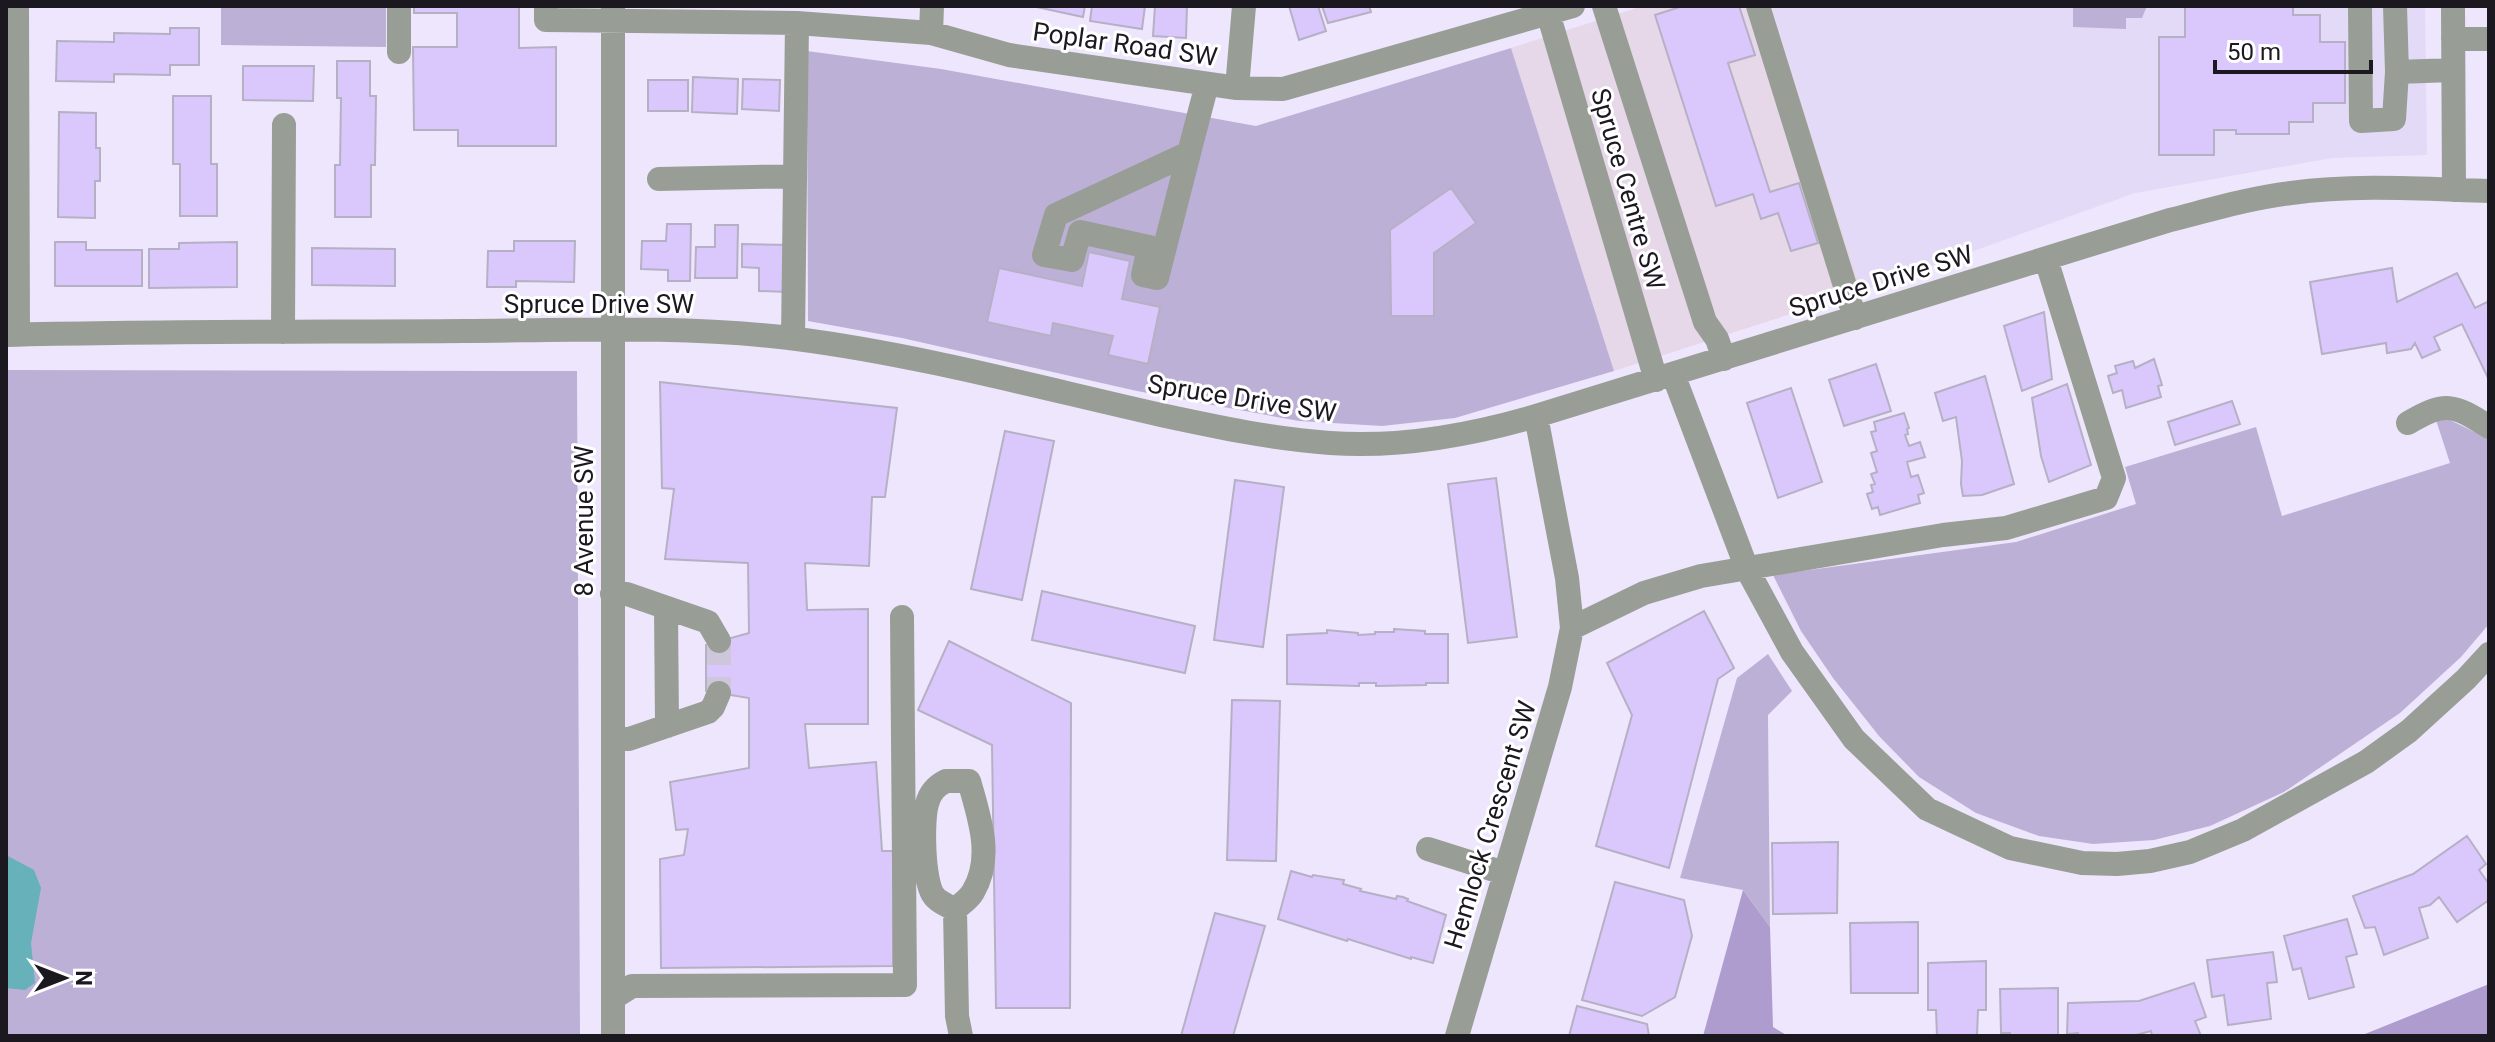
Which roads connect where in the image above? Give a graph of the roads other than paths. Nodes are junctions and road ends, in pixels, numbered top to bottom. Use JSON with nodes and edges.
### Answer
{"nodes":[{"id":1,"x":17,"y":6,"type":"edge"},
{"id":2,"x":399,"y":6,"type":"edge"},
{"id":3,"x":546,"y":6,"type":"edge"},
{"id":4,"x":932,"y":6,"type":"edge"},
{"id":5,"x":1244,"y":6,"type":"edge"},
{"id":6,"x":1573,"y":6,"type":"edge"},
{"id":7,"x":1604,"y":6,"type":"edge"},
{"id":8,"x":1758,"y":6,"type":"edge"},
{"id":9,"x":2360,"y":6,"type":"edge"},
{"id":10,"x":2395,"y":6,"type":"edge"},
{"id":11,"x":2453,"y":6,"type":"edge"},
{"id":12,"x":613,"y":13,"type":"edge"},
{"id":13,"x":1548,"y":13,"type":"junction"},
{"id":14,"x":797,"y":23,"type":"junction"},
{"id":15,"x":931,"y":33,"type":"junction"},
{"id":16,"x":2453,"y":39,"type":"junction"},
{"id":17,"x":2489,"y":39,"type":"edge"},
{"id":18,"x":399,"y":52,"type":"dead end"},
{"id":19,"x":2453,"y":70,"type":"junction"},
{"id":20,"x":2397,"y":72,"type":"junction"},
{"id":21,"x":1207,"y":84,"type":"junction"},
{"id":22,"x":1237,"y":88,"type":"junction"},
{"id":23,"x":284,"y":125,"type":"dead end"},
{"id":24,"x":1189,"y":153,"type":"junction"},
{"id":25,"x":795,"y":176,"type":"junction"},
{"id":26,"x":659,"y":179,"type":"dead end"},
{"id":27,"x":2454,"y":190,"type":"junction"},
{"id":28,"x":2489,"y":191,"type":"edge"},
{"id":29,"x":2046,"y":259,"type":"junction"},
{"id":30,"x":1855,"y":318,"type":"junction"},
{"id":31,"x":612,"y":330,"type":"junction"},
{"id":32,"x":283,"y":332,"type":"junction"},
{"id":33,"x":12,"y":335,"type":"edge"},
{"id":34,"x":793,"y":338,"type":"junction"},
{"id":35,"x":1724,"y":359,"type":"junction"},
{"id":36,"x":1664,"y":377,"type":"junction"},
{"id":37,"x":1536,"y":416,"type":"junction"},
{"id":38,"x":2408,"y":423,"type":"dead end"},
{"id":39,"x":2489,"y":427,"type":"edge"},
{"id":40,"x":1747,"y":569,"type":"junction"},
{"id":41,"x":612,"y":594,"type":"junction"},
{"id":42,"x":666,"y":608,"type":"junction"},
{"id":43,"x":902,"y":617,"type":"dead end"},
{"id":44,"x":1572,"y":628,"type":"junction"},
{"id":45,"x":719,"y":641,"type":"dead end"},
{"id":46,"x":2489,"y":654,"type":"edge"},
{"id":47,"x":719,"y":693,"type":"dead end"},
{"id":48,"x":667,"y":726,"type":"junction"},
{"id":49,"x":613,"y":739,"type":"junction"},
{"id":50,"x":1428,"y":849,"type":"dead end"},
{"id":51,"x":1504,"y":873,"type":"junction"},
{"id":52,"x":955,"y":910,"type":"junction"},
{"id":53,"x":613,"y":998,"type":"junction"},
{"id":54,"x":613,"y":1036,"type":"edge"},
{"id":55,"x":961,"y":1036,"type":"edge"},
{"id":56,"x":1457,"y":1036,"type":"edge"}],
"edges":[{"from":1,"to":33,"type":"street"},
{"from":2,"to":18,"type":"street"},
{"from":3,"to":12,"type":"street","name":"Poplar Road SW"},
{"from":4,"to":15,"type":"street"},
{"from":5,"to":22,"type":"street"},
{"from":6,"to":13,"type":"street","name":"Poplar Road SW"},
{"from":7,"to":35,"type":"street","name":"Spruce Centre SW"},
{"from":8,"to":30,"type":"street"},
{"from":9,"to":20,"type":"street"},
{"from":10,"to":20,"type":"street"},
{"from":11,"to":16,"type":"street"},
{"from":12,"to":14,"type":"street","name":"Poplar Road SW"},
{"from":12,"to":31,"type":"street","name":"8 Avenue SW"},
{"from":13,"to":22,"type":"street","name":"Poplar Road SW"},
{"from":13,"to":36,"type":"street","name":"Spruce Centre SW"},
{"from":14,"to":15,"type":"street","name":"Poplar Road SW"},
{"from":14,"to":25,"type":"street"},
{"from":15,"to":21,"type":"street","name":"Poplar Road SW"},
{"from":16,"to":17,"type":"street"},
{"from":16,"to":19,"type":"street"},
{"from":19,"to":20,"type":"street"},
{"from":19,"to":27,"type":"street"},
{"from":21,"to":22,"type":"street","name":"Poplar Road SW"},
{"from":21,"to":24,"type":"street"},
{"from":23,"to":32,"type":"street"},
{"from":24,"to":24,"type":"street"},
{"from":25,"to":26,"type":"street"},
{"from":25,"to":34,"type":"street"},
{"from":27,"to":28,"type":"street","name":"Spruce Drive SW"},
{"from":27,"to":29,"type":"street","name":"Spruce Drive SW"},
{"from":29,"to":30,"type":"street","name":"Spruce Drive SW"},
{"from":29,"to":40,"type":"street"},
{"from":30,"to":35,"type":"street","name":"Spruce Drive SW"},
{"from":31,"to":32,"type":"street","name":"Spruce Drive SW"},
{"from":31,"to":34,"type":"street","name":"Spruce Drive SW"},
{"from":31,"to":41,"type":"street","name":"8 Avenue SW"},
{"from":32,"to":33,"type":"street","name":"Spruce Drive SW"},
{"from":34,"to":37,"type":"street","name":"Spruce Drive SW"},
{"from":35,"to":36,"type":"street","name":"Spruce Drive SW"},
{"from":36,"to":37,"type":"street","name":"Spruce Drive SW"},
{"from":36,"to":40,"type":"street","name":"Spruce Centre SW"},
{"from":37,"to":44,"type":"street","name":"Hemlock Crescent SW"},
{"from":38,"to":39,"type":"street"},
{"from":40,"to":44,"type":"street"},
{"from":40,"to":46,"type":"street","name":"Spruce Centre SW"},
{"from":41,"to":42,"type":"street"},
{"from":41,"to":49,"type":"street","name":"8 Avenue SW"},
{"from":42,"to":45,"type":"street"},
{"from":42,"to":48,"type":"street"},
{"from":43,"to":53,"type":"street"},
{"from":44,"to":51,"type":"street","name":"Hemlock Crescent SW"},
{"from":47,"to":48,"type":"street"},
{"from":48,"to":49,"type":"street"},
{"from":49,"to":53,"type":"street","name":"8 Avenue SW"},
{"from":50,"to":51,"type":"street"},
{"from":51,"to":56,"type":"street","name":"Hemlock Crescent SW"},
{"from":52,"to":52,"type":"street"},
{"from":52,"to":55,"type":"street"},
{"from":53,"to":54,"type":"street","name":"8 Avenue SW"}]}
